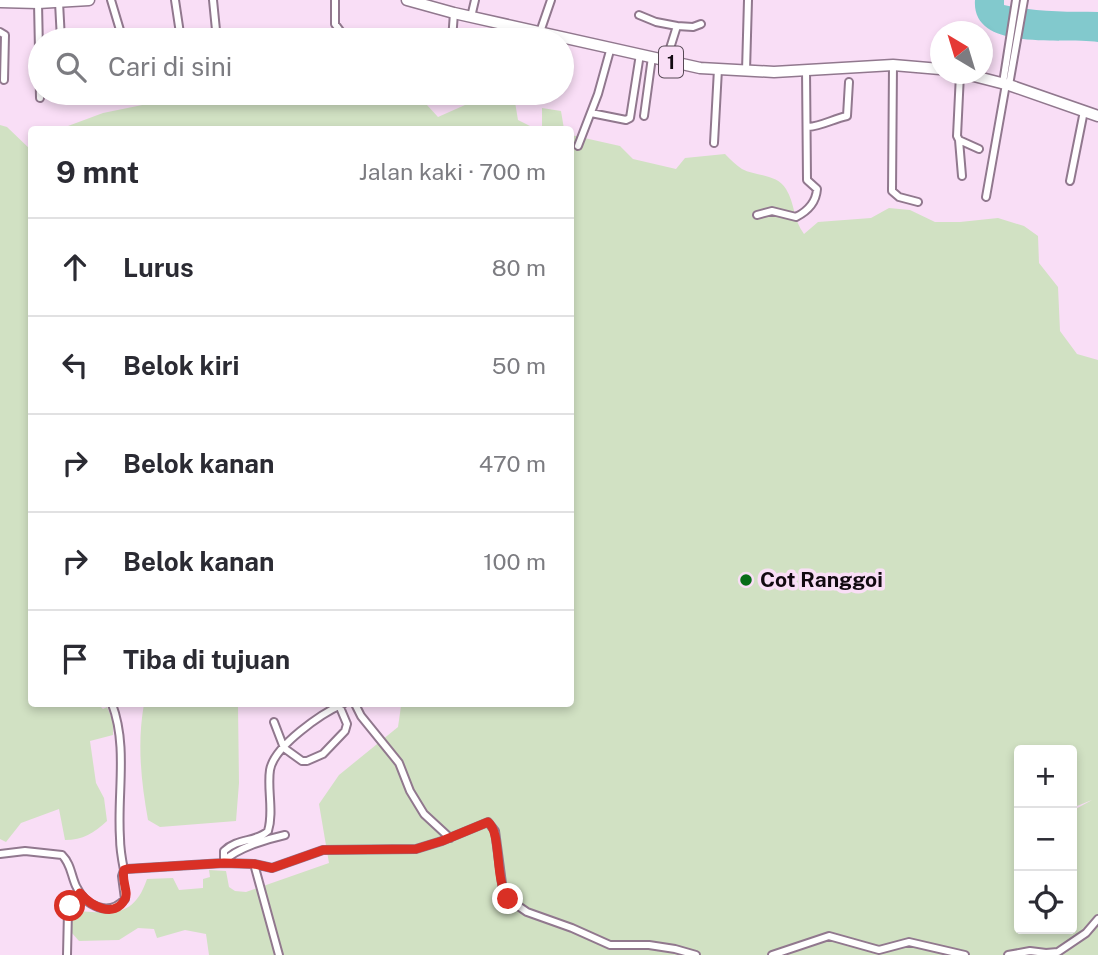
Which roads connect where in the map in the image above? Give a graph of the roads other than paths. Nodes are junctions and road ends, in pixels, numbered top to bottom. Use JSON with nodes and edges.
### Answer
{"nodes":[{"id":1,"x":85,"y":0,"type":"edge"},
{"id":2,"x":111,"y":0,"type":"edge"},
{"id":3,"x":175,"y":0,"type":"edge"},
{"id":4,"x":213,"y":0,"type":"edge"},
{"id":5,"x":335,"y":0,"type":"edge"},
{"id":6,"x":407,"y":0,"type":"edge"},
{"id":7,"x":475,"y":0,"type":"edge"},
{"id":8,"x":551,"y":0,"type":"edge"},
{"id":9,"x":748,"y":0,"type":"edge"},
{"id":10,"x":56,"y":1,"type":"edge"},
{"id":11,"x":0,"y":2,"type":"edge"},
{"id":12,"x":38,"y":3,"type":"junction"},
{"id":13,"x":1020,"y":3,"type":"edge"},
{"id":14,"x":454,"y":13,"type":"junction"},
{"id":15,"x":639,"y":15,"type":"dead end"},
{"id":16,"x":471,"y":17,"type":"junction"},
{"id":17,"x":701,"y":24,"type":"dead end"},
{"id":18,"x":677,"y":26,"type":"junction"},
{"id":19,"x":39,"y":28,"type":"edge"},
{"id":20,"x":59,"y":28,"type":"edge"},
{"id":21,"x":119,"y":28,"type":"edge"},
{"id":22,"x":179,"y":28,"type":"edge"},
{"id":23,"x":216,"y":28,"type":"edge"},
{"id":24,"x":338,"y":28,"type":"edge"},
{"id":25,"x":453,"y":28,"type":"edge"},
{"id":26,"x":515,"y":28,"type":"edge"},
{"id":27,"x":548,"y":28,"type":"edge"},
{"id":28,"x":0,"y":32,"type":"edge"},
{"id":29,"x":574,"y":41,"type":"edge"},
{"id":30,"x":611,"y":47,"type":"junction"},
{"id":31,"x":640,"y":54,"type":"junction"},
{"id":32,"x":652,"y":57,"type":"junction"},
{"id":33,"x":666,"y":61,"type":"junction"},
{"id":34,"x":893,"y":65,"type":"junction"},
{"id":35,"x":930,"y":68,"type":"edge"},
{"id":36,"x":718,"y":69,"type":"junction"},
{"id":37,"x":806,"y":70,"type":"junction"},
{"id":38,"x":746,"y":71,"type":"junction"},
{"id":39,"x":4,"y":80,"type":"dead end"},
{"id":40,"x":993,"y":81,"type":"edge"},
{"id":41,"x":849,"y":82,"type":"dead end"},
{"id":42,"x":959,"y":84,"type":"edge"},
{"id":43,"x":1006,"y":84,"type":"junction"},
{"id":44,"x":1084,"y":111,"type":"junction"},
{"id":45,"x":592,"y":113,"type":"junction"},
{"id":46,"x":643,"y":116,"type":"dead end"},
{"id":47,"x":1098,"y":116,"type":"edge"},
{"id":48,"x":808,"y":127,"type":"junction"},
{"id":49,"x":959,"y":140,"type":"junction"},
{"id":50,"x":714,"y":143,"type":"dead end"},
{"id":51,"x":578,"y":146,"type":"dead end"},
{"id":52,"x":979,"y":149,"type":"dead end"},
{"id":53,"x":962,"y":176,"type":"dead end"},
{"id":54,"x":1070,"y":181,"type":"dead end"},
{"id":55,"x":986,"y":197,"type":"dead end"},
{"id":56,"x":918,"y":202,"type":"dead end"},
{"id":57,"x":757,"y":215,"type":"dead end"},
{"id":58,"x":113,"y":707,"type":"edge"},
{"id":59,"x":336,"y":707,"type":"edge"},
{"id":60,"x":342,"y":707,"type":"edge"},
{"id":61,"x":356,"y":707,"type":"edge"},
{"id":62,"x":274,"y":722,"type":"dead end"},
{"id":63,"x":284,"y":748,"type":"junction"},
{"id":64,"x":285,"y":835,"type":"dead end"},
{"id":65,"x":450,"y":838,"type":"junction"},
{"id":66,"x":0,"y":854,"type":"edge"},
{"id":67,"x":224,"y":862,"type":"junction"},
{"id":68,"x":254,"y":864,"type":"junction"},
{"id":69,"x":124,"y":870,"type":"junction"},
{"id":70,"x":80,"y":893,"type":"junction"},
{"id":71,"x":1098,"y":919,"type":"edge"},
{"id":72,"x":67,"y":955,"type":"edge"},
{"id":73,"x":279,"y":955,"type":"edge"},
{"id":74,"x":696,"y":955,"type":"edge"},
{"id":75,"x":772,"y":955,"type":"edge"},
{"id":76,"x":965,"y":955,"type":"edge"},
{"id":77,"x":1009,"y":955,"type":"edge"}],
"edges":[{"from":1,"to":10,"type":"highway"},
{"from":2,"to":21,"type":"street"},
{"from":3,"to":22,"type":"street"},
{"from":4,"to":23,"type":"street"},
{"from":5,"to":24,"type":"street"},
{"from":6,"to":14,"type":"highway","number":"1"},
{"from":7,"to":16,"type":"street"},
{"from":8,"to":27,"type":"street"},
{"from":9,"to":38,"type":"street"},
{"from":10,"to":12,"type":"highway"},
{"from":10,"to":20,"type":"street"},
{"from":11,"to":12,"type":"highway"},
{"from":12,"to":19,"type":"street"},
{"from":13,"to":43,"type":"street"},
{"from":14,"to":16,"type":"highway","number":"1"},
{"from":14,"to":25,"type":"street"},
{"from":15,"to":18,"type":"street"},
{"from":16,"to":26,"type":"highway","number":"1"},
{"from":17,"to":18,"type":"street"},
{"from":18,"to":33,"type":"street"},
{"from":28,"to":39,"type":"street"},
{"from":29,"to":30,"type":"highway","number":"1"},
{"from":30,"to":31,"type":"highway","number":"1"},
{"from":30,"to":45,"type":"street"},
{"from":31,"to":32,"type":"highway","number":"1"},
{"from":31,"to":45,"type":"street"},
{"from":32,"to":33,"type":"highway","number":"1"},
{"from":32,"to":46,"type":"street"},
{"from":33,"to":36,"type":"highway","number":"1"},
{"from":34,"to":35,"type":"highway","number":"1"},
{"from":34,"to":37,"type":"highway","number":"1"},
{"from":34,"to":56,"type":"street"},
{"from":36,"to":38,"type":"highway","number":"1"},
{"from":36,"to":50,"type":"street"},
{"from":37,"to":38,"type":"highway","number":"1"},
{"from":37,"to":48,"type":"street"},
{"from":40,"to":43,"type":"highway"},
{"from":41,"to":48,"type":"street"},
{"from":42,"to":49,"type":"street"},
{"from":43,"to":44,"type":"highway"},
{"from":43,"to":55,"type":"street"},
{"from":44,"to":47,"type":"highway"},
{"from":44,"to":54,"type":"street"},
{"from":45,"to":51,"type":"street"},
{"from":48,"to":57,"type":"street"},
{"from":49,"to":52,"type":"street"},
{"from":49,"to":53,"type":"street"},
{"from":58,"to":69,"type":"street"},
{"from":59,"to":63,"type":"street"},
{"from":60,"to":63,"type":"street"},
{"from":61,"to":65,"type":"street"},
{"from":62,"to":63,"type":"street"},
{"from":63,"to":67,"type":"street"},
{"from":64,"to":67,"type":"street"},
{"from":65,"to":68,"type":"street"},
{"from":65,"to":74,"type":"street"},
{"from":66,"to":70,"type":"street"},
{"from":67,"to":68,"type":"street"},
{"from":67,"to":69,"type":"street"},
{"from":68,"to":73,"type":"street"},
{"from":69,"to":70,"type":"street"},
{"from":70,"to":72,"type":"street"},
{"from":71,"to":77,"type":"street"},
{"from":75,"to":76,"type":"street"}]}
